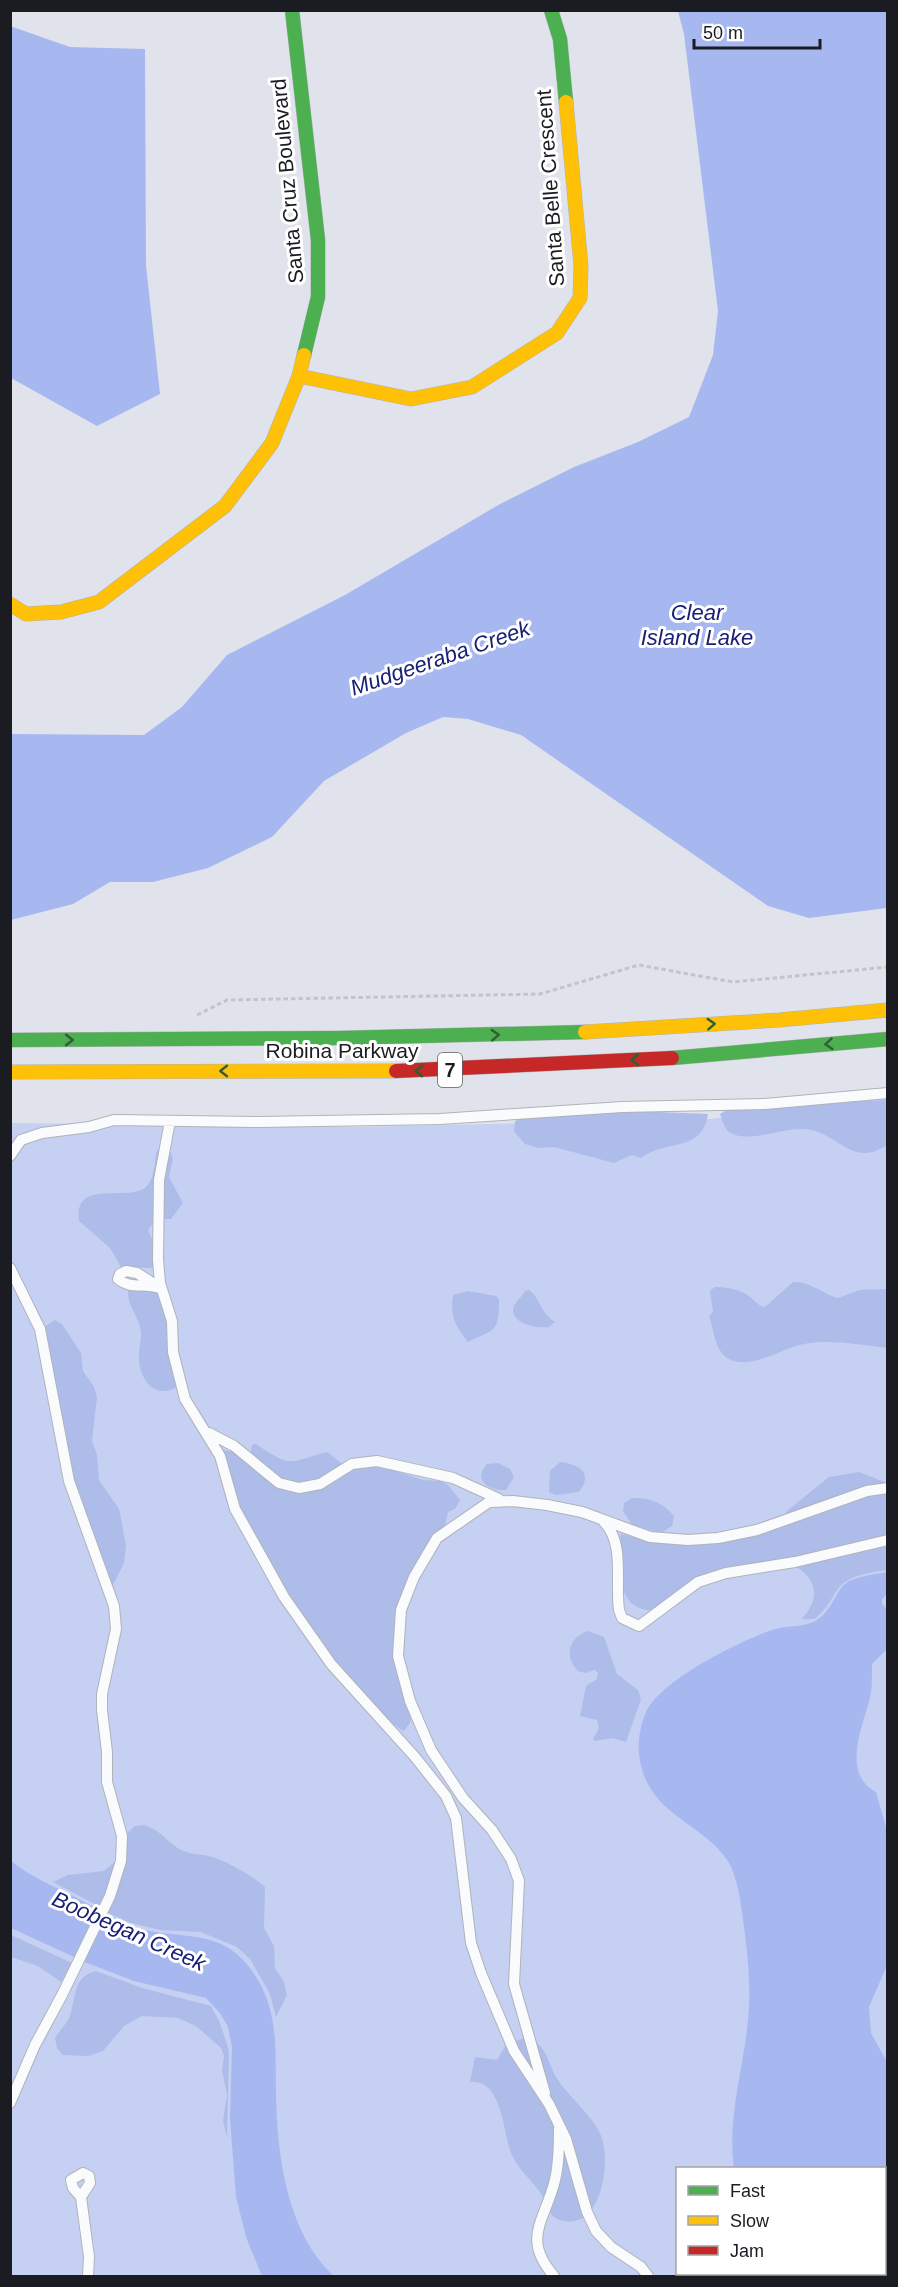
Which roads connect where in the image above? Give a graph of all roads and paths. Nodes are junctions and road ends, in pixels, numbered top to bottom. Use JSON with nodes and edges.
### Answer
{"nodes":[{"id":1,"x":292,"y":10,"type":"edge"},
{"id":2,"x":551,"y":10,"type":"edge"},
{"id":3,"x":299,"y":376,"type":"junction"},
{"id":4,"x":10,"y":604,"type":"edge"},
{"id":5,"x":888,"y":967,"type":"edge"},
{"id":6,"x":888,"y":1010,"type":"edge"},
{"id":7,"x":193,"y":1017,"type":"dead end"},
{"id":8,"x":888,"y":1039,"type":"edge"},
{"id":9,"x":10,"y":1040,"type":"edge"},
{"id":10,"x":10,"y":1072,"type":"edge"},
{"id":11,"x":888,"y":1093,"type":"edge"},
{"id":12,"x":170,"y":1121,"type":"junction"},
{"id":13,"x":10,"y":1156,"type":"edge"},
{"id":14,"x":10,"y":1268,"type":"edge"},
{"id":15,"x":205,"y":1430,"type":"junction"},
{"id":16,"x":228,"y":1444,"type":"junction"},
{"id":17,"x":220,"y":1456,"type":"junction"},
{"id":18,"x":888,"y":1488,"type":"edge"},
{"id":19,"x":476,"y":1490,"type":"junction"},
{"id":20,"x":514,"y":1501,"type":"junction"},
{"id":21,"x":476,"y":1511,"type":"junction"},
{"id":22,"x":604,"y":1521,"type":"junction"},
{"id":23,"x":636,"y":1533,"type":"junction"},
{"id":24,"x":888,"y":1540,"type":"edge"},
{"id":25,"x":615,"y":1541,"type":"junction"},
{"id":26,"x":10,"y":2103,"type":"edge"},
{"id":27,"x":549,"y":2104,"type":"junction"},
{"id":28,"x":559,"y":2125,"type":"junction"},
{"id":29,"x":81,"y":2197,"type":"dead end"},
{"id":30,"x":86,"y":2277,"type":"edge"},
{"id":31,"x":554,"y":2277,"type":"edge"},
{"id":32,"x":648,"y":2277,"type":"edge"}],
"edges":[{"from":1,"to":3,"type":"main road","name":"Santa Cruz Boulevard"},
{"from":2,"to":3,"type":"main road","name":"Santa Belle Crescent"},
{"from":3,"to":4,"type":"main road","name":"Santa Cruz Boulevard"},
{"from":5,"to":7,"type":"path"},
{"from":9,"to":6,"type":"main road","name":"Robina Parkway","number":"7","one_way":true},
{"from":8,"to":10,"type":"main road","name":"Robina Parkway","number":"7","one_way":true},
{"from":11,"to":12,"type":"lane"},
{"from":12,"to":13,"type":"lane"},
{"from":12,"to":15,"type":"lane"},
{"from":14,"to":26,"type":"lane"},
{"from":15,"to":16,"type":"lane"},
{"from":15,"to":17,"type":"lane"},
{"from":16,"to":17,"type":"lane"},
{"from":16,"to":19,"type":"lane"},
{"from":17,"to":27,"type":"lane"},
{"from":18,"to":23,"type":"lane"},
{"from":19,"to":20,"type":"lane"},
{"from":19,"to":21,"type":"lane"},
{"from":20,"to":21,"type":"lane"},
{"from":20,"to":22,"type":"lane"},
{"from":21,"to":27,"type":"lane"},
{"from":22,"to":23,"type":"lane"},
{"from":22,"to":25,"type":"lane"},
{"from":23,"to":25,"type":"lane"},
{"from":24,"to":25,"type":"lane"},
{"from":27,"to":28,"type":"lane"},
{"from":28,"to":31,"type":"lane"},
{"from":28,"to":32,"type":"lane"},
{"from":29,"to":30,"type":"lane"}]}
